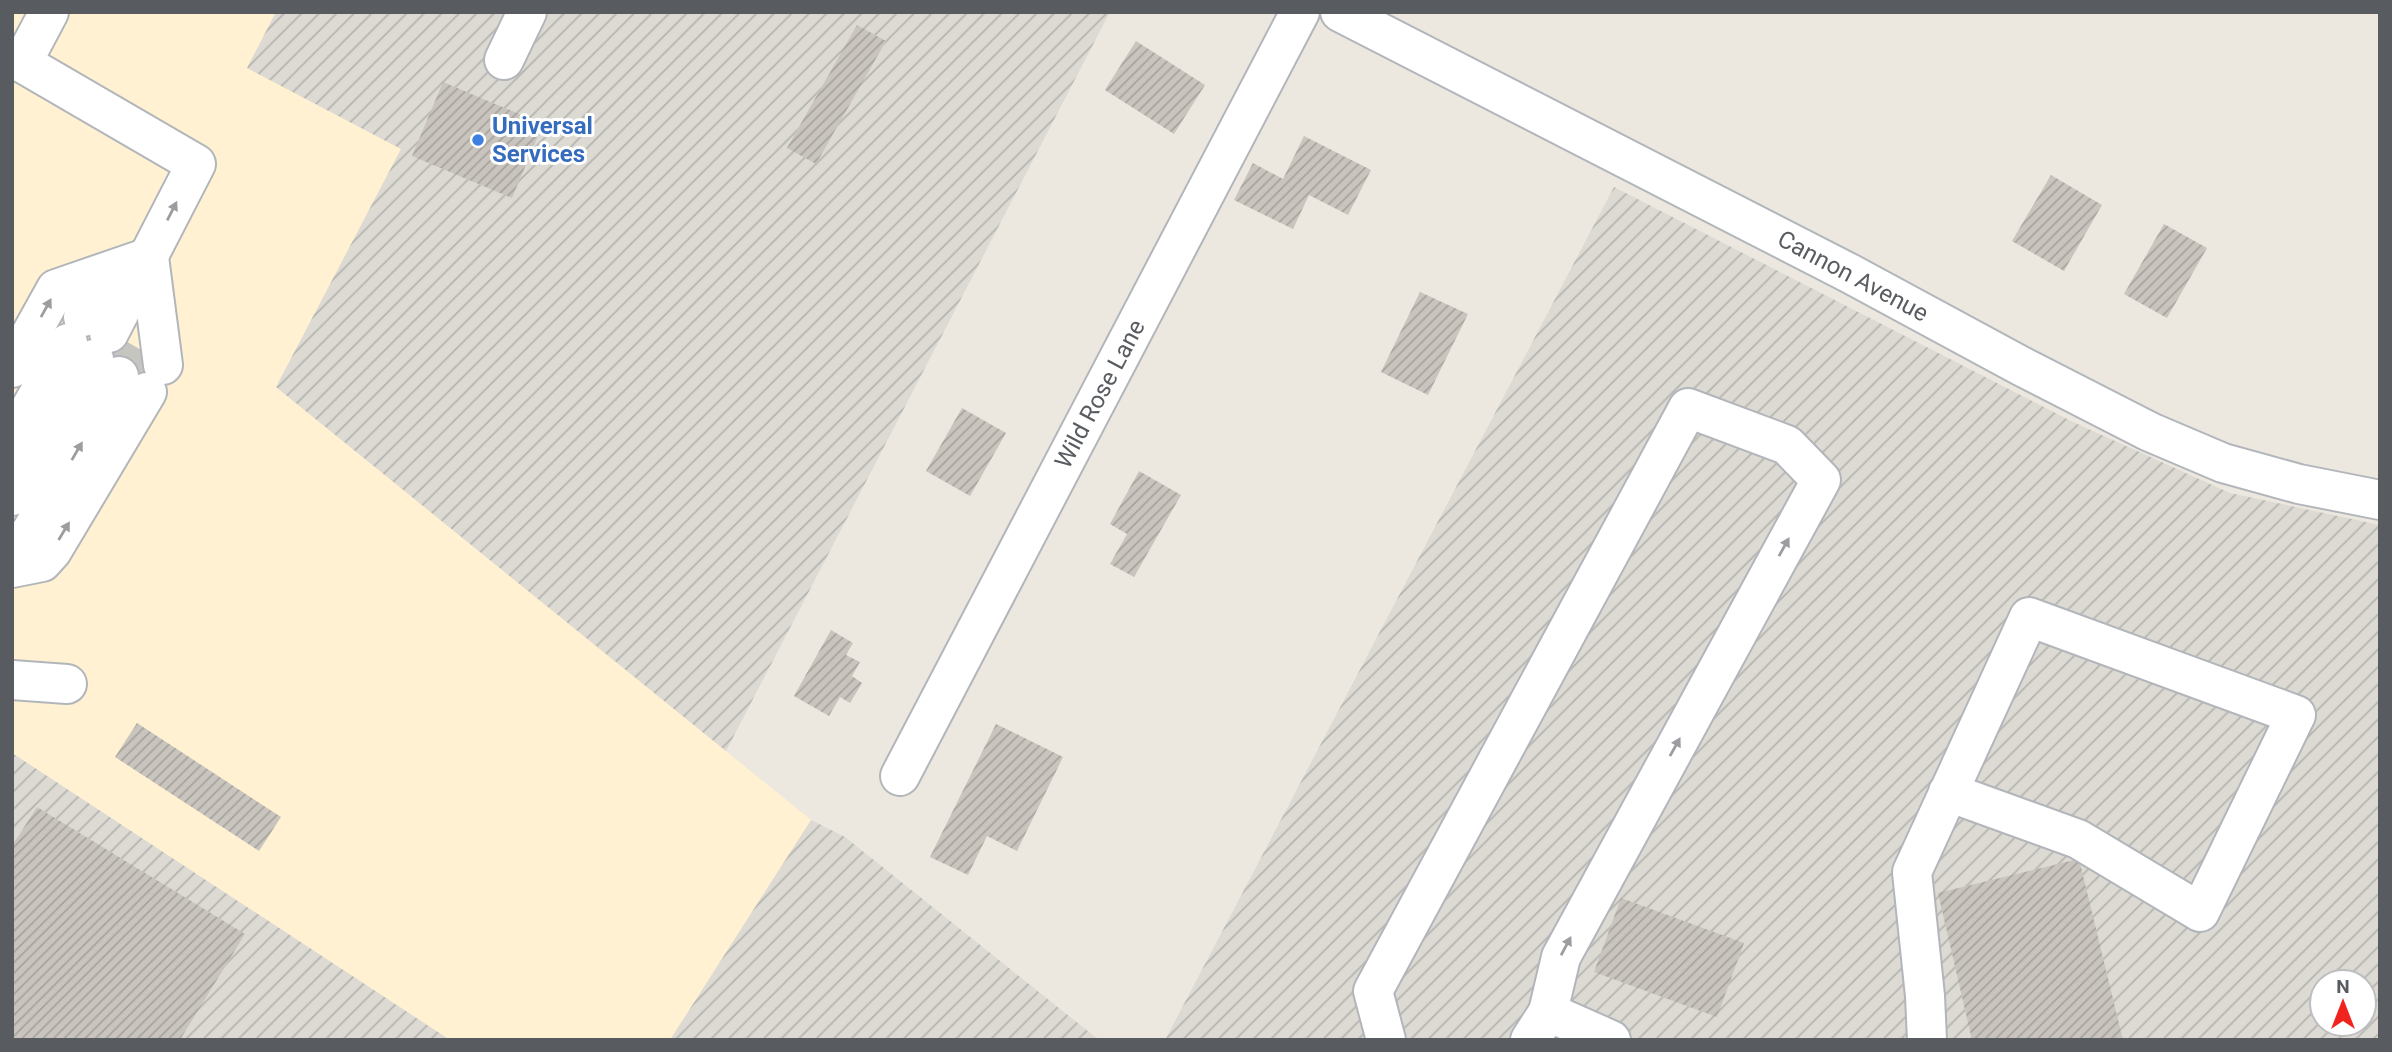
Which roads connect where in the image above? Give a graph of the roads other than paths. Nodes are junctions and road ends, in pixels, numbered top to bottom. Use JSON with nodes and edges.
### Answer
{"nodes":[{"id":1,"x":49,"y":12,"type":"edge"},
{"id":2,"x":527,"y":12,"type":"edge"},
{"id":3,"x":1300,"y":12,"type":"edge"},
{"id":4,"x":1340,"y":12,"type":"edge"},
{"id":5,"x":17,"y":60,"type":"edge"},
{"id":6,"x":504,"y":60,"type":"dead end"},
{"id":7,"x":149,"y":257,"type":"junction"},
{"id":8,"x":115,"y":354,"type":"junction"},
{"id":9,"x":12,"y":368,"type":"edge"},
{"id":10,"x":12,"y":440,"type":"edge"},
{"id":11,"x":12,"y":496,"type":"edge"},
{"id":12,"x":2380,"y":500,"type":"edge"},
{"id":13,"x":12,"y":546,"type":"edge"},
{"id":14,"x":12,"y":568,"type":"edge"},
{"id":15,"x":12,"y":680,"type":"edge"},
{"id":16,"x":67,"y":684,"type":"dead end"},
{"id":17,"x":900,"y":776,"type":"dead end"},
{"id":18,"x":1948,"y":792,"type":"junction"},
{"id":19,"x":1539,"y":1026,"type":"edge"},
{"id":20,"x":1386,"y":1040,"type":"edge"},
{"id":21,"x":1611,"y":1040,"type":"edge"},
{"id":22,"x":1927,"y":1040,"type":"edge"}],
"edges":[{"from":1,"to":5,"type":"street"},
{"from":2,"to":6,"type":"street"},
{"from":3,"to":17,"type":"street","name":"Wild Rose Lane"},
{"from":4,"to":12,"type":"street","name":"Cannon Avenue"},
{"from":7,"to":5,"type":"street","one_way":true},
{"from":7,"to":8,"type":"street"},
{"from":7,"to":8,"type":"street"},
{"from":9,"to":7,"type":"street","one_way":true},
{"from":8,"to":10,"type":"street"},
{"from":8,"to":11,"type":"street"},
{"from":13,"to":8,"type":"street","one_way":true},
{"from":14,"to":8,"type":"street","one_way":true},
{"from":15,"to":16,"type":"street"},
{"from":18,"to":18,"type":"street"},
{"from":18,"to":22,"type":"street"},
{"from":19,"to":20,"type":"street","one_way":true},
{"from":19,"to":21,"type":"street"}]}
